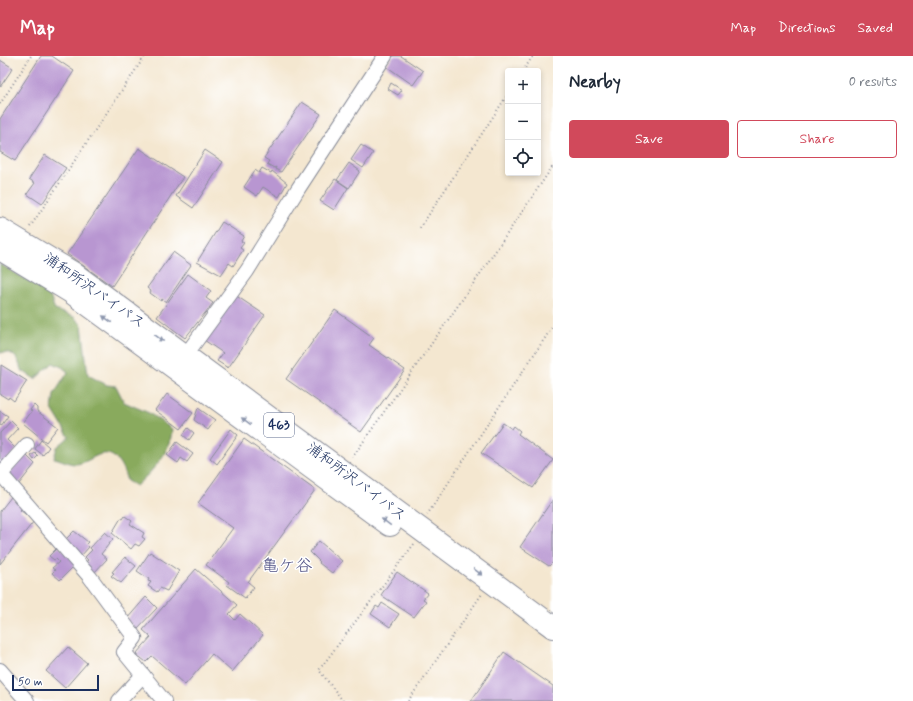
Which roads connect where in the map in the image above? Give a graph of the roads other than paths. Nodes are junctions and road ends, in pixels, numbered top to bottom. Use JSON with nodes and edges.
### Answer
{"nodes":[{"id":1,"x":385,"y":56,"type":"edge"},
{"id":2,"x":0,"y":229,"type":"edge"},
{"id":3,"x":0,"y":249,"type":"edge"},
{"id":4,"x":185,"y":356,"type":"junction"},
{"id":5,"x":27,"y":444,"type":"dead end"},
{"id":6,"x":0,"y":474,"type":"edge"},
{"id":7,"x":416,"y":535,"type":"junction"},
{"id":8,"x":553,"y":627,"type":"edge"},
{"id":9,"x":553,"y":643,"type":"edge"},
{"id":10,"x":0,"y":670,"type":"edge"},
{"id":11,"x":143,"y":675,"type":"junction"},
{"id":12,"x":27,"y":701,"type":"edge"},
{"id":13,"x":119,"y":701,"type":"edge"},
{"id":14,"x":164,"y":701,"type":"edge"}],
"edges":[{"from":1,"to":4,"type":"street"},
{"from":2,"to":4,"type":"highway","name":"浦和所沢バイパス","number":"463","one_way":true},
{"from":7,"to":3,"type":"highway","name":"浦和所沢バイパス","number":"463","one_way":true},
{"from":4,"to":7,"type":"highway","name":"浦和所沢バイパス","number":"463"},
{"from":5,"to":6,"type":"street"},
{"from":6,"to":11,"type":"street"},
{"from":7,"to":8,"type":"highway","name":"浦和所沢バイパス","number":"463","one_way":true},
{"from":7,"to":9,"type":"highway","name":"浦和所沢バイパス","number":"463"},
{"from":10,"to":12,"type":"street"},
{"from":11,"to":13,"type":"street"},
{"from":11,"to":14,"type":"street"}]}
